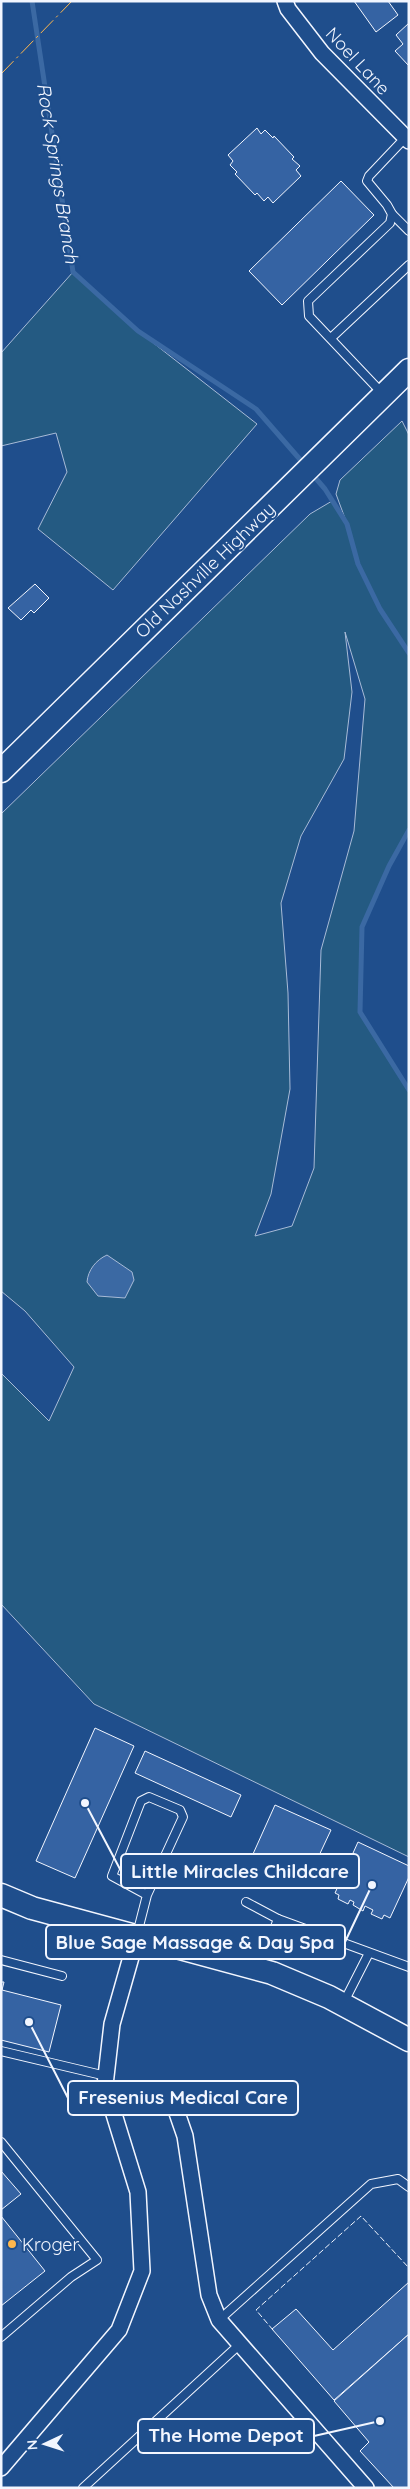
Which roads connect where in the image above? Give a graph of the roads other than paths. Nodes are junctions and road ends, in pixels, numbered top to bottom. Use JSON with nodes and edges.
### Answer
{"nodes":[{"id":1,"x":285,"y":1,"type":"edge"},
{"id":2,"x":407,"y":140,"type":"edge"},
{"id":3,"x":392,"y":214,"type":"junction"},
{"id":4,"x":409,"y":231,"type":"edge"},
{"id":5,"x":409,"y":266,"type":"edge"},
{"id":6,"x":331,"y":338,"type":"junction"},
{"id":7,"x":409,"y":370,"type":"edge"},
{"id":8,"x":384,"y":394,"type":"junction"},
{"id":9,"x":1,"y":771,"type":"edge"},
{"id":10,"x":1,"y":1895,"type":"edge"},
{"id":11,"x":147,"y":1895,"type":"junction"},
{"id":12,"x":246,"y":1902,"type":"dead end"},
{"id":13,"x":278,"y":1919,"type":"junction"},
{"id":14,"x":137,"y":1936,"type":"junction"},
{"id":15,"x":369,"y":1953,"type":"junction"},
{"id":16,"x":1,"y":1960,"type":"edge"},
{"id":17,"x":409,"y":1967,"type":"edge"},
{"id":18,"x":259,"y":1970,"type":"junction"},
{"id":19,"x":62,"y":1976,"type":"dead end"},
{"id":20,"x":343,"y":2004,"type":"junction"},
{"id":21,"x":409,"y":2040,"type":"edge"},
{"id":22,"x":1,"y":2051,"type":"edge"},
{"id":23,"x":106,"y":2076,"type":"junction"},
{"id":24,"x":108,"y":2094,"type":"junction"},
{"id":25,"x":1,"y":2142,"type":"edge"},
{"id":26,"x":409,"y":2186,"type":"edge"},
{"id":27,"x":219,"y":2320,"type":"junction"},
{"id":28,"x":12,"y":2328,"type":"junction"},
{"id":29,"x":1,"y":2330,"type":"edge"},
{"id":30,"x":1,"y":2337,"type":"edge"},
{"id":31,"x":240,"y":2344,"type":"junction"},
{"id":32,"x":1,"y":2468,"type":"edge"},
{"id":33,"x":83,"y":2488,"type":"edge"},
{"id":34,"x":366,"y":2488,"type":"edge"}],
"edges":[{"from":1,"to":2,"type":"street","name":"Noel Lane"},
{"from":2,"to":3,"type":"lane"},
{"from":3,"to":4,"type":"lane"},
{"from":3,"to":6,"type":"lane"},
{"from":5,"to":6,"type":"lane"},
{"from":6,"to":8,"type":"lane"},
{"from":7,"to":8,"type":"main road","name":"Old Nashville Highway"},
{"from":8,"to":9,"type":"main road","name":"Old Nashville Highway"},
{"from":10,"to":14,"type":"main road"},
{"from":11,"to":11,"type":"lane"},
{"from":11,"to":14,"type":"lane"},
{"from":12,"to":13,"type":"lane"},
{"from":13,"to":15,"type":"lane"},
{"from":13,"to":18,"type":"lane"},
{"from":14,"to":18,"type":"main road"},
{"from":14,"to":23,"type":"street"},
{"from":15,"to":17,"type":"lane"},
{"from":15,"to":20,"type":"lane"},
{"from":16,"to":19,"type":"lane"},
{"from":18,"to":20,"type":"main road"},
{"from":20,"to":21,"type":"main road"},
{"from":22,"to":23,"type":"lane"},
{"from":23,"to":24,"type":"street"},
{"from":24,"to":27,"type":"street"},
{"from":24,"to":32,"type":"street"},
{"from":25,"to":28,"type":"lane"},
{"from":26,"to":27,"type":"lane"},
{"from":27,"to":31,"type":"street"},
{"from":28,"to":29,"type":"lane"},
{"from":28,"to":30,"type":"lane"},
{"from":31,"to":33,"type":"lane"},
{"from":31,"to":34,"type":"street"}]}
